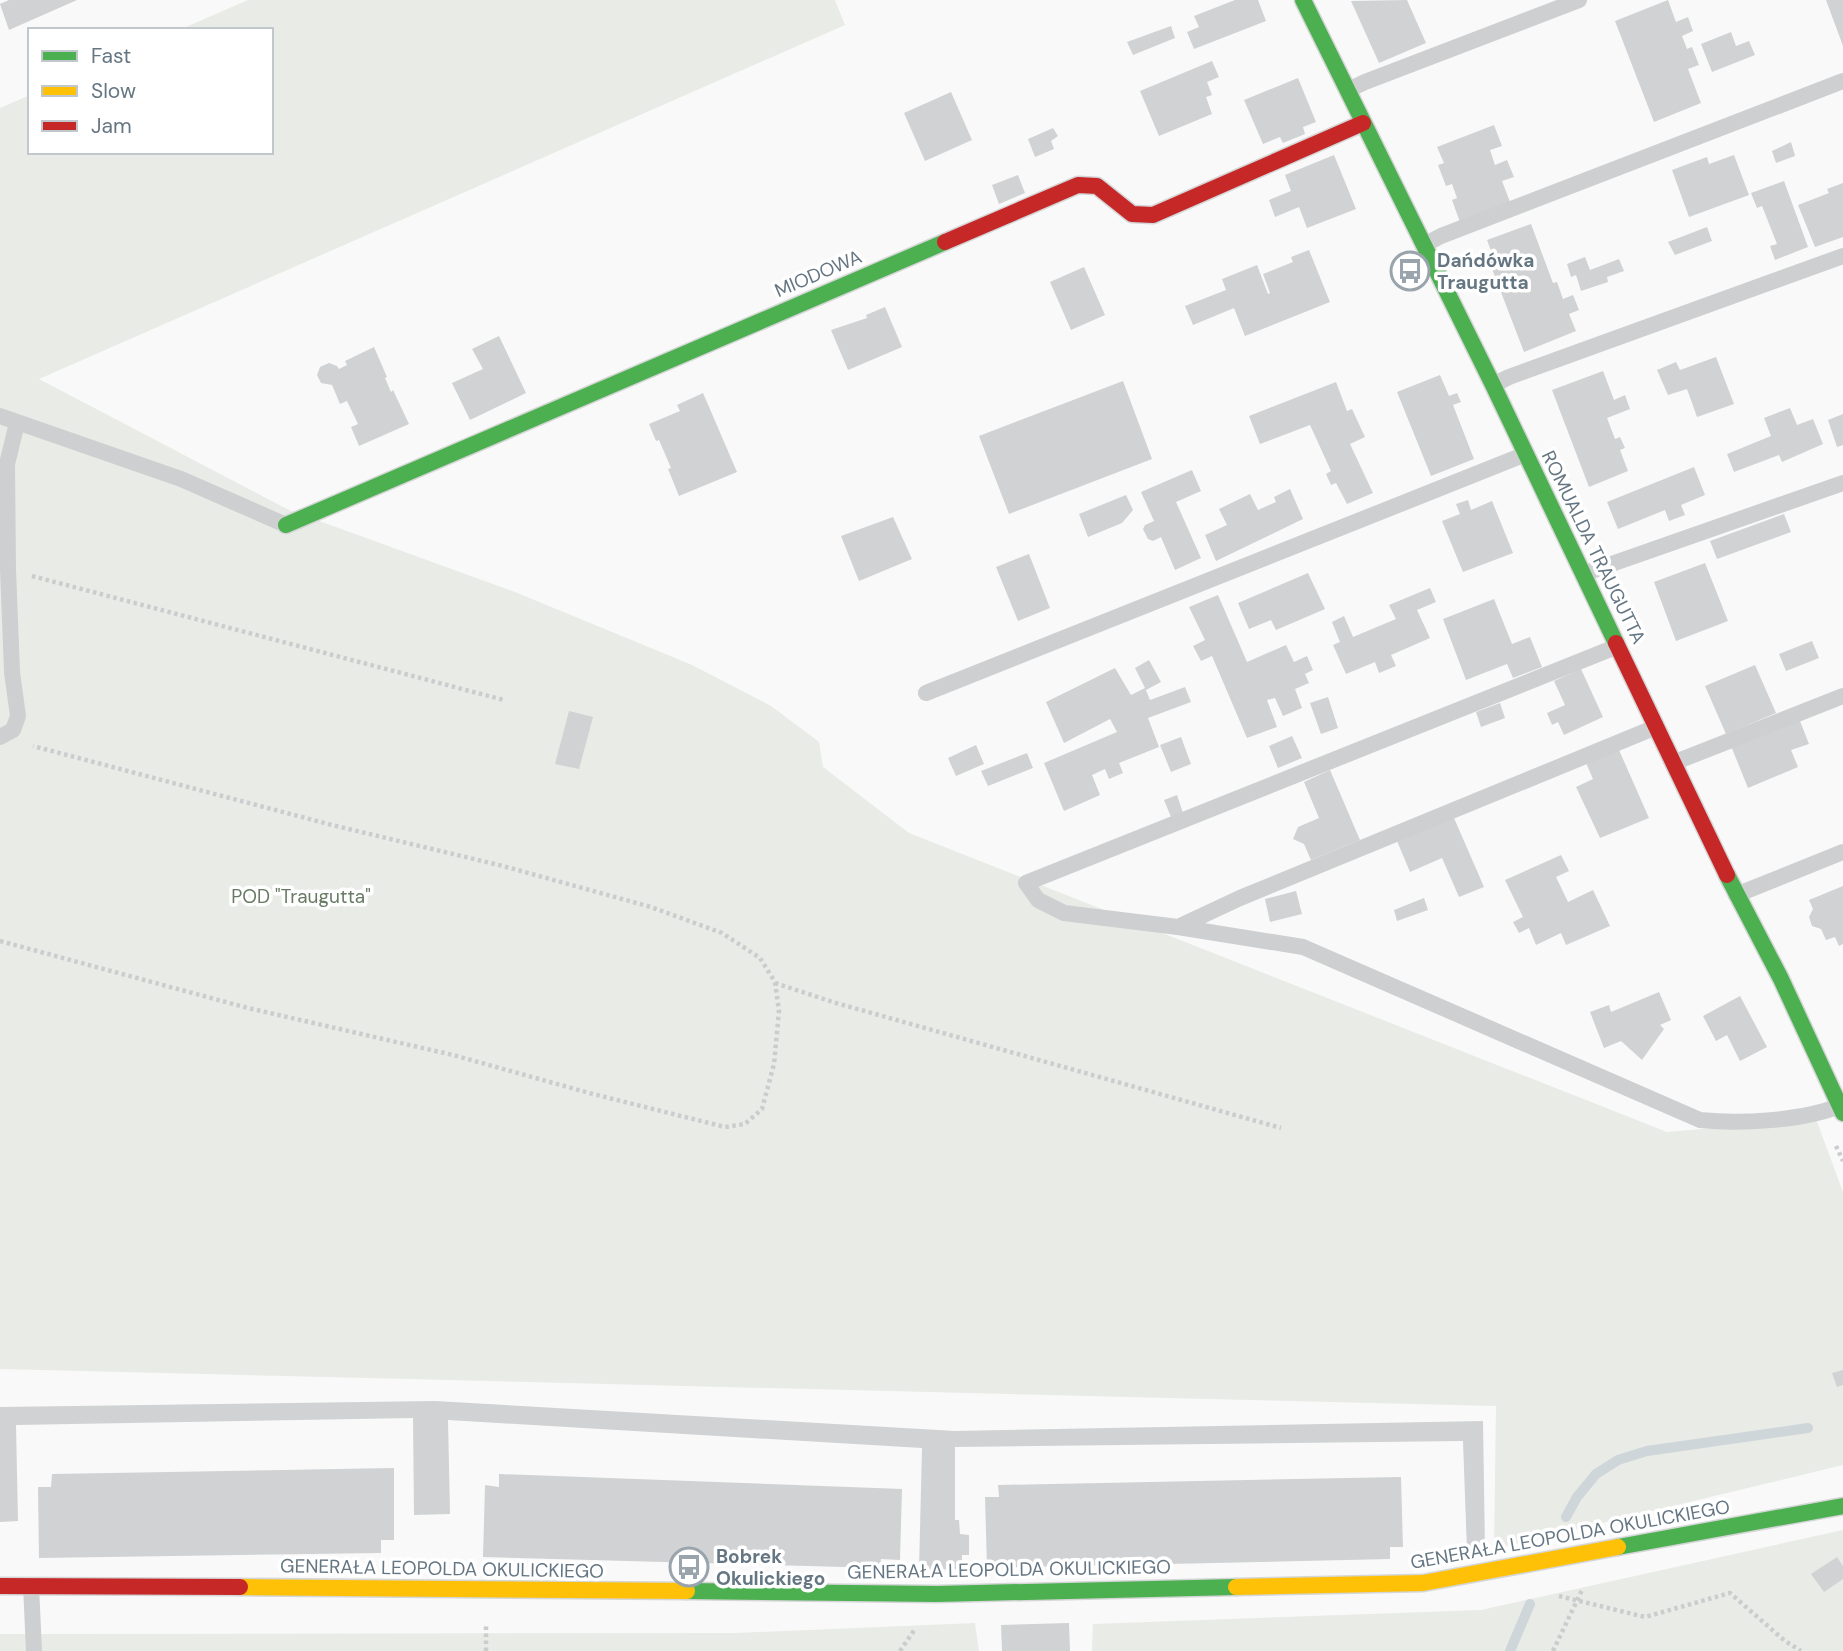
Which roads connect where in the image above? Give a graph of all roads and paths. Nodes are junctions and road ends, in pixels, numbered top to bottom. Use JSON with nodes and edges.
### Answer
{"nodes":[{"id":1,"x":1323,"y":0,"type":"edge"},
{"id":2,"x":1579,"y":0,"type":"edge"},
{"id":3,"x":1305,"y":4,"type":"edge"},
{"id":4,"x":1843,"y":81,"type":"edge"},
{"id":5,"x":1348,"y":90,"type":"junction"},
{"id":6,"x":1363,"y":123,"type":"junction"},
{"id":7,"x":1424,"y":245,"type":"junction"},
{"id":8,"x":1843,"y":256,"type":"edge"},
{"id":9,"x":1493,"y":385,"type":"junction"},
{"id":10,"x":0,"y":416,"type":"edge"},
{"id":11,"x":17,"y":423,"type":"junction"},
{"id":12,"x":1526,"y":454,"type":"junction"},
{"id":13,"x":1843,"y":483,"type":"edge"},
{"id":14,"x":286,"y":525,"type":"joint"},
{"id":15,"x":8,"y":569,"type":"junction"},
{"id":16,"x":1583,"y":574,"type":"junction"},
{"id":17,"x":1618,"y":646,"type":"junction"},
{"id":18,"x":926,"y":693,"type":"dead end"},
{"id":19,"x":1843,"y":696,"type":"edge"},
{"id":20,"x":504,"y":701,"type":"dead end"},
{"id":21,"x":1656,"y":727,"type":"junction"},
{"id":22,"x":1,"y":737,"type":"edge"},
{"id":23,"x":1673,"y":763,"type":"junction"},
{"id":24,"x":1843,"y":852,"type":"edge"},
{"id":25,"x":1736,"y":895,"type":"junction"},
{"id":26,"x":1178,"y":927,"type":"junction"},
{"id":27,"x":0,"y":941,"type":"edge"},
{"id":28,"x":775,"y":983,"type":"junction"},
{"id":29,"x":1836,"y":1085,"type":"edge"},
{"id":30,"x":1841,"y":1110,"type":"edge"},
{"id":31,"x":1281,"y":1128,"type":"dead end"},
{"id":32,"x":1843,"y":1506,"type":"edge"},
{"id":33,"x":1590,"y":1553,"type":"junction"},
{"id":34,"x":0,"y":1586,"type":"edge"},
{"id":35,"x":31,"y":1586,"type":"junction"},
{"id":36,"x":486,"y":1643,"type":"dead end"},
{"id":37,"x":34,"y":1651,"type":"edge"},
{"id":38,"x":491,"y":1651,"type":"edge"},
{"id":39,"x":1553,"y":1651,"type":"edge"}],
"edges":[{"from":1,"to":3,"type":"lane"},
{"from":2,"to":5,"type":"lane"},
{"from":3,"to":5,"type":"street","name":"ROMUALDA TRAUGUTTA"},
{"from":4,"to":7,"type":"lane"},
{"from":5,"to":6,"type":"street","name":"ROMUALDA TRAUGUTTA"},
{"from":6,"to":7,"type":"street","name":"ROMUALDA TRAUGUTTA"},
{"from":6,"to":14,"type":"street","name":"MIODOWA"},
{"from":7,"to":9,"type":"street","name":"ROMUALDA TRAUGUTTA"},
{"from":8,"to":9,"type":"lane"},
{"from":9,"to":12,"type":"street","name":"ROMUALDA TRAUGUTTA"},
{"from":10,"to":11,"type":"lane"},
{"from":11,"to":14,"type":"lane"},
{"from":11,"to":15,"type":"lane"},
{"from":12,"to":16,"type":"street","name":"ROMUALDA TRAUGUTTA"},
{"from":12,"to":18,"type":"lane"},
{"from":13,"to":16,"type":"lane"},
{"from":15,"to":20,"type":"path"},
{"from":15,"to":22,"type":"lane"},
{"from":16,"to":17,"type":"street","name":"ROMUALDA TRAUGUTTA"},
{"from":17,"to":21,"type":"street","name":"ROMUALDA TRAUGUTTA"},
{"from":17,"to":26,"type":"lane"},
{"from":19,"to":23,"type":"lane"},
{"from":21,"to":23,"type":"street","name":"ROMUALDA TRAUGUTTA"},
{"from":21,"to":26,"type":"lane"},
{"from":22,"to":28,"type":"path"},
{"from":23,"to":25,"type":"street","name":"ROMUALDA TRAUGUTTA"},
{"from":24,"to":25,"type":"lane"},
{"from":25,"to":29,"type":"street","name":"ROMUALDA TRAUGUTTA"},
{"from":26,"to":30,"type":"lane"},
{"from":27,"to":28,"type":"path"},
{"from":28,"to":31,"type":"path"},
{"from":29,"to":30,"type":"street","name":"ROMUALDA TRAUGUTTA"},
{"from":32,"to":33,"type":"street","name":"GENERAŁA LEOPOLDA OKULICKIEGO"},
{"from":33,"to":35,"type":"street","name":"GENERAŁA LEOPOLDA OKULICKIEGO"},
{"from":33,"to":39,"type":"path"},
{"from":34,"to":35,"type":"street","name":"GENERAŁA LEOPOLDA OKULICKIEGO"},
{"from":35,"to":37,"type":"lane"},
{"from":36,"to":38,"type":"path"}]}
